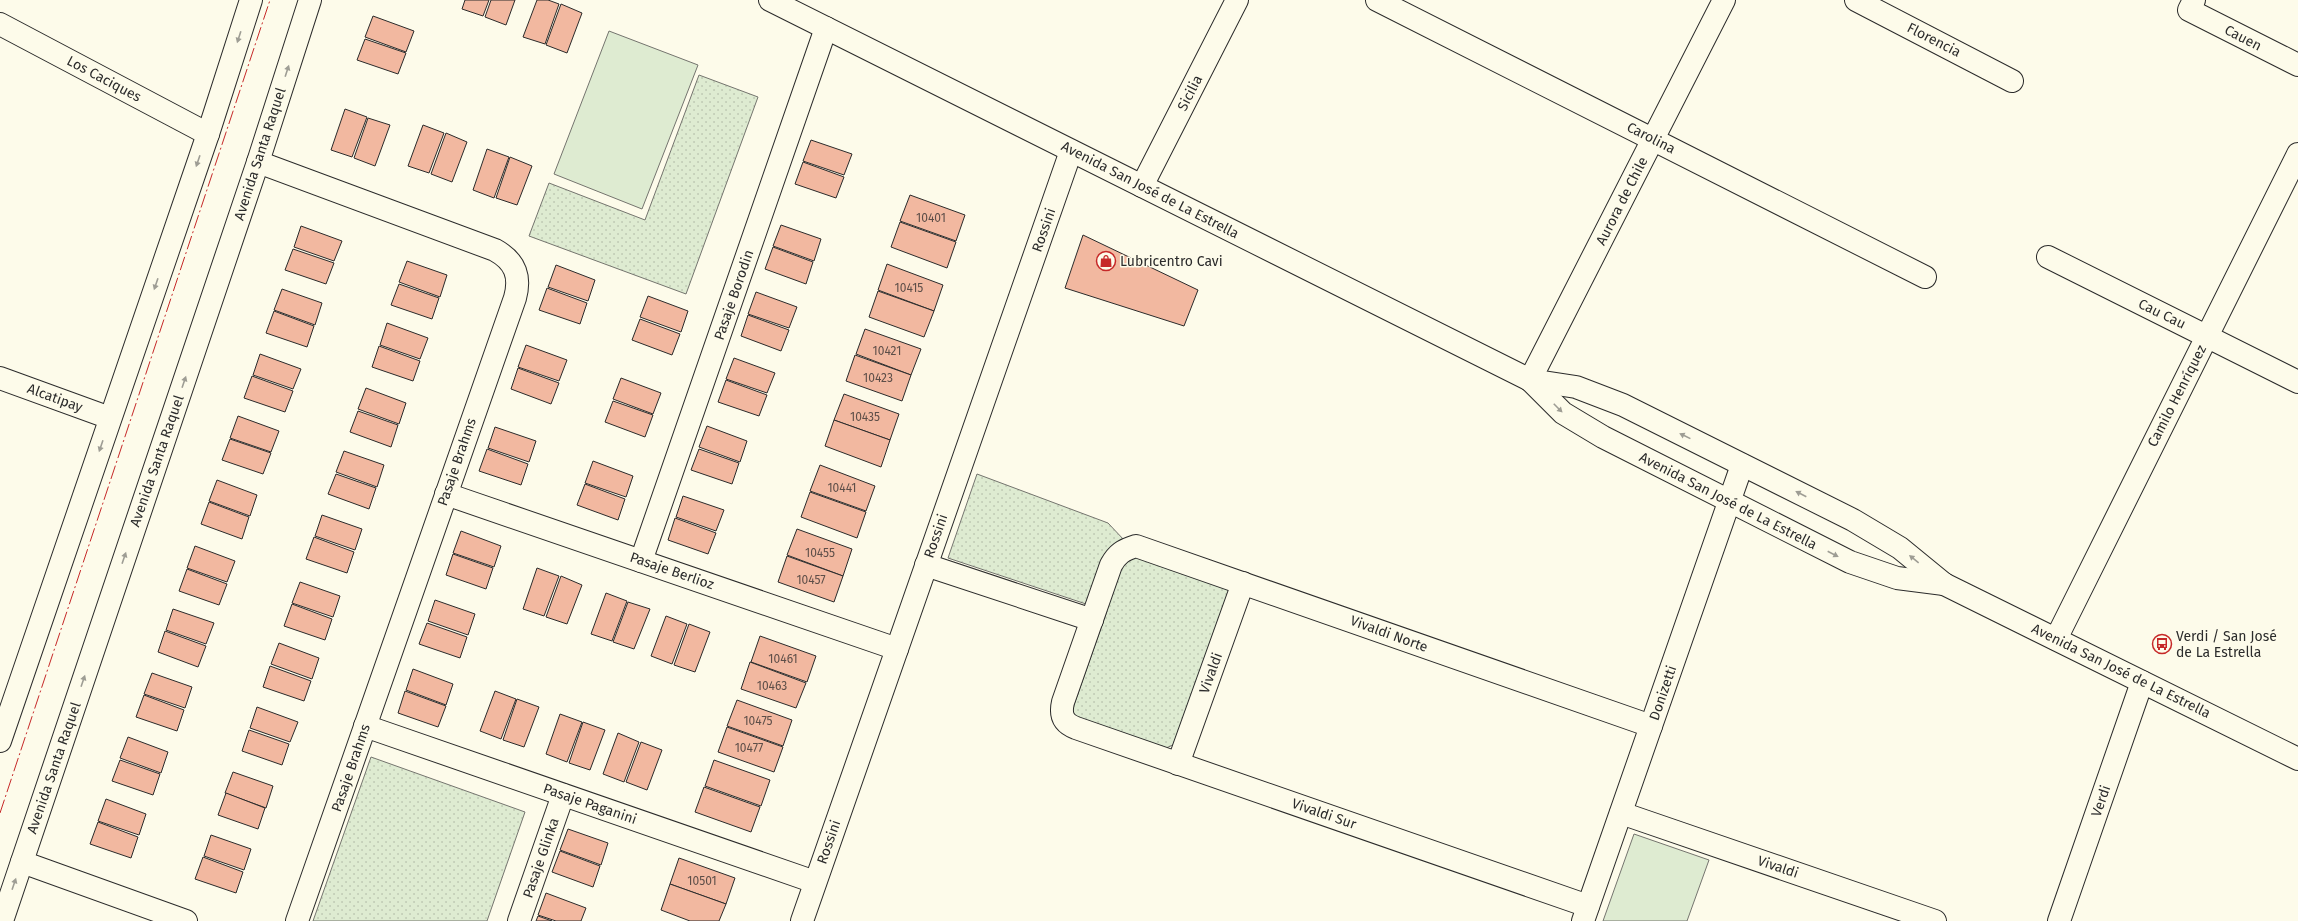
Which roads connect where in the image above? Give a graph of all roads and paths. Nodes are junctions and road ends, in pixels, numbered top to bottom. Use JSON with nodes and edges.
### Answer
{"nodes":[{"id":1,"x":251,"y":0,"type":"edge"},
{"id":2,"x":310,"y":0,"type":"edge"},
{"id":3,"x":770,"y":0,"type":"edge"},
{"id":4,"x":1237,"y":0,"type":"edge"},
{"id":5,"x":1377,"y":0,"type":"edge"},
{"id":6,"x":1724,"y":0,"type":"edge"},
{"id":7,"x":1856,"y":0,"type":"edge"},
{"id":8,"x":2191,"y":5,"type":"edge"},
{"id":9,"x":0,"y":24,"type":"edge"},
{"id":10,"x":826,"y":28,"type":"junction"},
{"id":11,"x":2298,"y":65,"type":"edge"},
{"id":12,"x":2012,"y":81,"type":"dead end"},
{"id":13,"x":208,"y":134,"type":"junction"},
{"id":14,"x":1653,"y":139,"type":"junction"},
{"id":15,"x":1072,"y":151,"type":"junction"},
{"id":16,"x":2298,"y":154,"type":"edge"},
{"id":17,"x":258,"y":162,"type":"junction"},
{"id":18,"x":1142,"y":186,"type":"junction"},
{"id":19,"x":2048,"y":257,"type":"dead end"},
{"id":20,"x":1925,"y":277,"type":"dead end"},
{"id":21,"x":2207,"y":337,"type":"junction"},
{"id":22,"x":0,"y":378,"type":"edge"},
{"id":23,"x":1530,"y":380,"type":"junction"},
{"id":24,"x":2298,"y":382,"type":"edge"},
{"id":25,"x":110,"y":418,"type":"junction"},
{"id":26,"x":1742,"y":465,"type":"junction"},
{"id":27,"x":446,"y":494,"type":"junction"},
{"id":28,"x":1730,"y":501,"type":"junction"},
{"id":29,"x":641,"y":561,"type":"junction"},
{"id":30,"x":926,"y":565,"type":"junction"},
{"id":31,"x":1243,"y":583,"type":"junction"},
{"id":32,"x":1944,"y":584,"type":"junction"},
{"id":33,"x":1092,"y":620,"type":"junction"},
{"id":34,"x":2056,"y":639,"type":"junction"},
{"id":35,"x":897,"y":649,"type":"junction"},
{"id":36,"x":2142,"y":682,"type":"junction"},
{"id":37,"x":365,"y":726,"type":"junction"},
{"id":38,"x":1651,"y":726,"type":"junction"},
{"id":39,"x":0,"y":741,"type":"edge"},
{"id":40,"x":2298,"y":759,"type":"edge"},
{"id":41,"x":1178,"y":764,"type":"junction"},
{"id":42,"x":563,"y":795,"type":"junction"},
{"id":43,"x":1621,"y":813,"type":"junction"},
{"id":44,"x":22,"y":862,"type":"junction"},
{"id":45,"x":815,"y":882,"type":"junction"},
{"id":46,"x":1586,"y":914,"type":"edge"},
{"id":47,"x":2,"y":921,"type":"edge"},
{"id":48,"x":186,"y":921,"type":"edge"},
{"id":49,"x":297,"y":921,"type":"edge"},
{"id":50,"x":519,"y":921,"type":"edge"},
{"id":51,"x":802,"y":921,"type":"edge"},
{"id":52,"x":1935,"y":921,"type":"edge"},
{"id":53,"x":2059,"y":921,"type":"edge"}],
"edges":[{"from":1,"to":13,"type":"street","one_way":true},
{"from":17,"to":2,"type":"street","name":"Avenida Santa Raquel","one_way":true},
{"from":3,"to":10,"type":"street","name":"Avenida San José de La Estrella"},
{"from":4,"to":18,"type":"street","name":"Sicilia"},
{"from":5,"to":14,"type":"street","name":"Carolina"},
{"from":6,"to":14,"type":"street","name":"Aurora de Chile"},
{"from":7,"to":12,"type":"street","name":"Florencia"},
{"from":8,"to":11,"type":"street","name":"Cauen"},
{"from":9,"to":13,"type":"street","name":"Los Caciques"},
{"from":10,"to":15,"type":"street","name":"Avenida San José de La Estrella"},
{"from":10,"to":29,"type":"street","name":"Pasaje Borodin"},
{"from":13,"to":25,"type":"street","one_way":true},
{"from":14,"to":20,"type":"street","name":"Carolina"},
{"from":14,"to":23,"type":"street","name":"Aurora de Chile"},
{"from":15,"to":18,"type":"street","name":"Avenida San José de La Estrella"},
{"from":15,"to":30,"type":"street","name":"Rossini"},
{"from":16,"to":21,"type":"street","name":"Camilo Henríquez"},
{"from":17,"to":27,"type":"street","name":"Pasaje Brahms"},
{"from":44,"to":17,"type":"street","name":"Avenida Santa Raquel","one_way":true},
{"from":18,"to":23,"type":"street","name":"Avenida San José de La Estrella"},
{"from":19,"to":21,"type":"street","name":"Cau Cau"},
{"from":21,"to":24,"type":"street","name":"Cau Cau"},
{"from":21,"to":34,"type":"street","name":"Camilo Henríquez"},
{"from":22,"to":25,"type":"street","name":"Alcatipay"},
{"from":26,"to":23,"type":"street","name":"Avenida San José de La Estrella","one_way":true},
{"from":23,"to":28,"type":"street","name":"Avenida San José de La Estrella","one_way":true},
{"from":25,"to":39,"type":"street","one_way":true},
{"from":26,"to":28,"type":"street","name":"Donizetti"},
{"from":32,"to":26,"type":"street","name":"Avenida San José de La Estrella","one_way":true},
{"from":27,"to":29,"type":"street","name":"Pasaje Berlioz"},
{"from":27,"to":37,"type":"street","name":"Pasaje Brahms"},
{"from":28,"to":32,"type":"street","name":"Avenida San José de La Estrella","one_way":true},
{"from":28,"to":38,"type":"street","name":"Donizetti"},
{"from":29,"to":35,"type":"street","name":"Pasaje Berlioz"},
{"from":30,"to":33,"type":"street"},
{"from":30,"to":35,"type":"street","name":"Rossini"},
{"from":31,"to":33,"type":"street","name":"Vivaldi Norte"},
{"from":31,"to":38,"type":"street","name":"Vivaldi Norte"},
{"from":31,"to":41,"type":"street","name":"Vivaldi"},
{"from":32,"to":34,"type":"street","name":"Avenida San José de La Estrella"},
{"from":33,"to":41,"type":"street","name":"Vivaldi Sur"},
{"from":34,"to":36,"type":"street","name":"Avenida San José de La Estrella"},
{"from":35,"to":45,"type":"street","name":"Rossini"},
{"from":36,"to":40,"type":"street","name":"Avenida San José de La Estrella"},
{"from":36,"to":53,"type":"street","name":"Verdi"},
{"from":37,"to":42,"type":"street","name":"Pasaje Paganini"},
{"from":37,"to":49,"type":"street","name":"Pasaje Brahms"},
{"from":38,"to":43,"type":"street","name":"Donizetti"},
{"from":41,"to":46,"type":"street","name":"Vivaldi Sur"},
{"from":42,"to":45,"type":"street","name":"Pasaje Paganini"},
{"from":42,"to":50,"type":"street","name":"Pasaje Glinka"},
{"from":43,"to":46,"type":"street","name":"Donizetti"},
{"from":43,"to":52,"type":"street","name":"Vivaldi"},
{"from":47,"to":44,"type":"street","name":"Avenida Santa Raquel","one_way":true},
{"from":44,"to":48,"type":"street"},
{"from":45,"to":51,"type":"street","name":"Rossini"}]}
